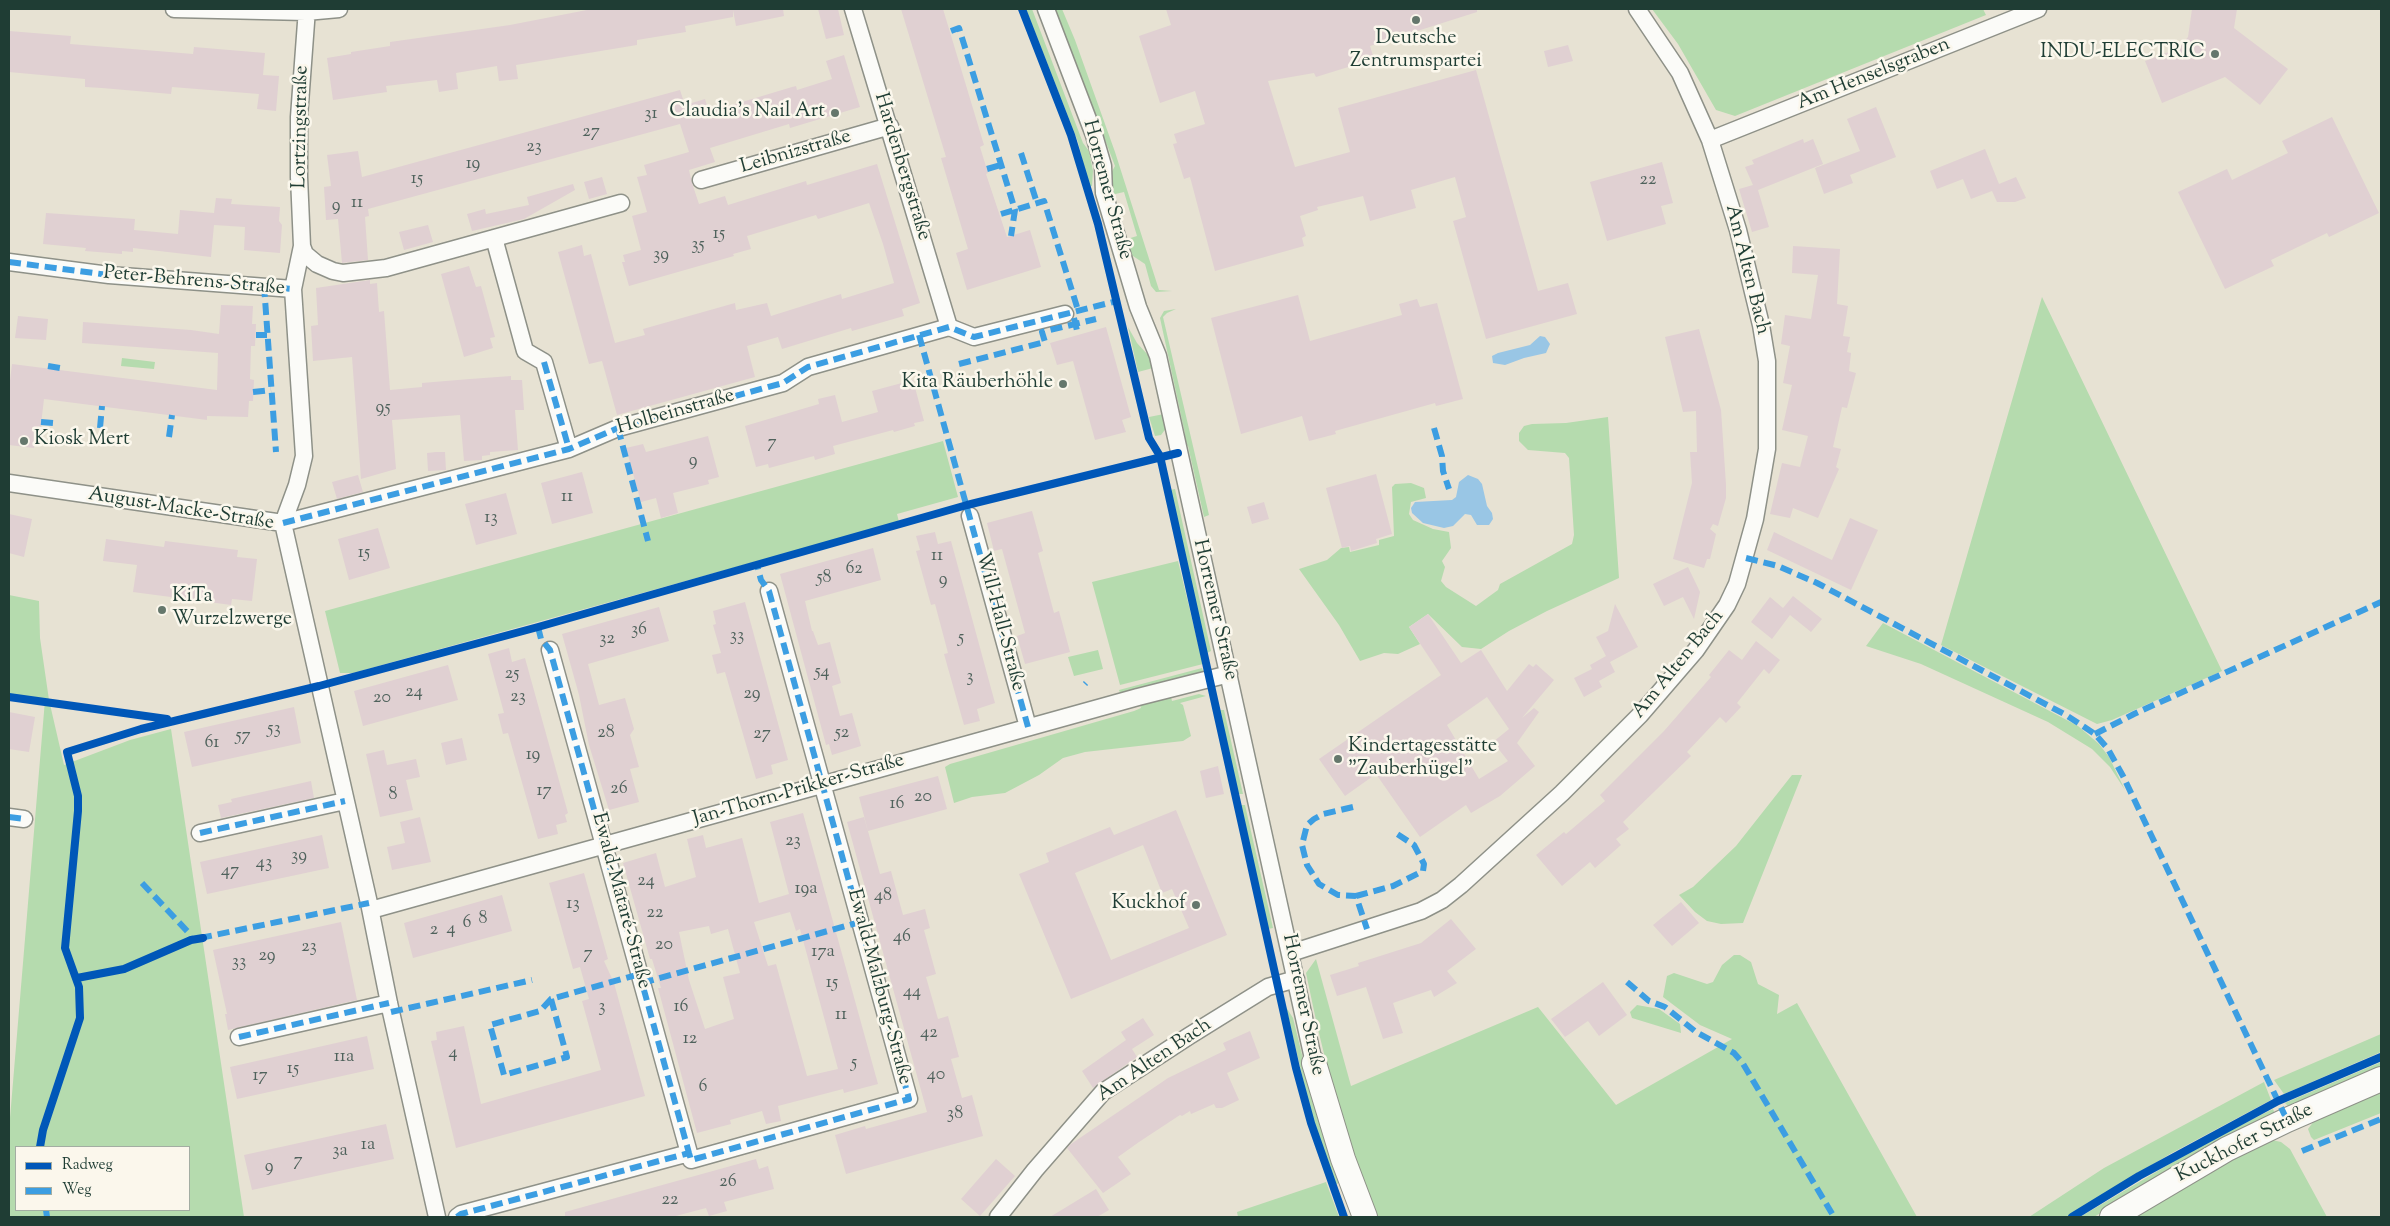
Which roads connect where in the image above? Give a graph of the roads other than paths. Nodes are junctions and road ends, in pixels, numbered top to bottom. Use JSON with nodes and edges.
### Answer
{"nodes":[{"id":1,"x":174,"y":9,"type":"edge"},
{"id":2,"x":339,"y":9,"type":"edge"},
{"id":3,"x":853,"y":9,"type":"edge"},
{"id":4,"x":1046,"y":9,"type":"edge"},
{"id":5,"x":1636,"y":9,"type":"edge"},
{"id":6,"x":2038,"y":9,"type":"edge"},
{"id":7,"x":307,"y":11,"type":"edge"},
{"id":8,"x":890,"y":126,"type":"junction"},
{"id":9,"x":1710,"y":140,"type":"junction"},
{"id":10,"x":701,"y":180,"type":"dead end"},
{"id":11,"x":621,"y":203,"type":"dead end"},
{"id":12,"x":494,"y":238,"type":"junction"},
{"id":13,"x":302,"y":246,"type":"junction"},
{"id":14,"x":9,"y":262,"type":"edge"},
{"id":15,"x":293,"y":289,"type":"junction"},
{"id":16,"x":1064,"y":314,"type":"dead end"},
{"id":17,"x":949,"y":326,"type":"junction"},
{"id":18,"x":569,"y":449,"type":"junction"},
{"id":19,"x":9,"y":484,"type":"edge"},
{"id":20,"x":970,"y":516,"type":"dead end"},
{"id":21,"x":283,"y":523,"type":"junction"},
{"id":22,"x":769,"y":591,"type":"dead end"},
{"id":23,"x":550,"y":650,"type":"dead end"},
{"id":24,"x":1229,"y":674,"type":"junction"},
{"id":25,"x":1028,"y":727,"type":"junction"},
{"id":26,"x":822,"y":784,"type":"junction"},
{"id":27,"x":345,"y":801,"type":"junction"},
{"id":28,"x":200,"y":833,"type":"dead end"},
{"id":29,"x":604,"y":845,"type":"junction"},
{"id":30,"x":370,"y":910,"type":"junction"},
{"id":31,"x":1291,"y":953,"type":"junction"},
{"id":32,"x":1296,"y":980,"type":"junction"},
{"id":33,"x":389,"y":1003,"type":"junction"},
{"id":34,"x":239,"y":1037,"type":"dead end"},
{"id":35,"x":1314,"y":1062,"type":"joint"},
{"id":36,"x":2381,"y":1079,"type":"edge"},
{"id":37,"x":689,"y":1153,"type":"junction"},
{"id":38,"x":437,"y":1217,"type":"edge"},
{"id":39,"x":457,"y":1217,"type":"edge"},
{"id":40,"x":998,"y":1217,"type":"edge"},
{"id":41,"x":1365,"y":1217,"type":"edge"},
{"id":42,"x":2112,"y":1217,"type":"edge"}],
"edges":[{"from":1,"to":7,"type":"street"},
{"from":2,"to":7,"type":"street"},
{"from":3,"to":8,"type":"street","name":"Hardenbergstraße"},
{"from":4,"to":24,"type":"street","name":"Horremer Straße"},
{"from":5,"to":9,"type":"street","name":"Am Alten Bach"},
{"from":6,"to":9,"type":"street","name":"Am Henselsgraben"},
{"from":7,"to":13,"type":"street","name":"Lortzingstraße"},
{"from":8,"to":10,"type":"street","name":"Leibnizstraße"},
{"from":8,"to":17,"type":"street","name":"Hardenbergstraße"},
{"from":9,"to":31,"type":"street","name":"Am Alten Bach"},
{"from":11,"to":12,"type":"street"},
{"from":12,"to":13,"type":"street"},
{"from":12,"to":18,"type":"street"},
{"from":13,"to":15,"type":"street","name":"Lortzingstraße"},
{"from":14,"to":15,"type":"street","name":"Peter-Behrens-Straße"},
{"from":15,"to":21,"type":"street","name":"Peter-Behrens-Straße"},
{"from":16,"to":17,"type":"street"},
{"from":17,"to":18,"type":"street","name":"Holbeinstraße"},
{"from":18,"to":21,"type":"street","name":"Holbeinstraße"},
{"from":19,"to":21,"type":"street","name":"August-Macke-Straße"},
{"from":20,"to":25,"type":"street","name":"Will-Hall-Straße"},
{"from":21,"to":27,"type":"street","name":"August-Macke-Straße"},
{"from":22,"to":26,"type":"street","name":"Ewald-Malzburg-Straße"},
{"from":23,"to":29,"type":"street","name":"Ewald-Mataré-Straße"},
{"from":24,"to":25,"type":"street","name":"Jan-Thorn-Prikker-Straße"},
{"from":24,"to":31,"type":"street","name":"Horremer Straße"},
{"from":25,"to":26,"type":"street","name":"Jan-Thorn-Prikker-Straße"},
{"from":26,"to":29,"type":"street","name":"Jan-Thorn-Prikker-Straße"},
{"from":26,"to":37,"type":"street","name":"Ewald-Malzburg-Straße"},
{"from":27,"to":28,"type":"street"},
{"from":27,"to":30,"type":"street","name":"August-Macke-Straße"},
{"from":29,"to":30,"type":"street","name":"Jan-Thorn-Prikker-Straße"},
{"from":29,"to":37,"type":"street","name":"Ewald-Mataré-Straße"},
{"from":30,"to":33,"type":"street","name":"August-Macke-Straße"},
{"from":31,"to":32,"type":"street","name":"Horremer Straße"},
{"from":32,"to":35,"type":"street","name":"Horremer Straße"},
{"from":32,"to":40,"type":"street","name":"Am Alten Bach"},
{"from":33,"to":34,"type":"street"},
{"from":33,"to":38,"type":"street","name":"August-Macke-Straße"},
{"from":35,"to":41,"type":"main road","name":"Horremer Straße"},
{"from":36,"to":42,"type":"main road","name":"Kuckhofer Straße"},
{"from":37,"to":39,"type":"street","name":"Ewald-Malzburg-Straße"}]}
